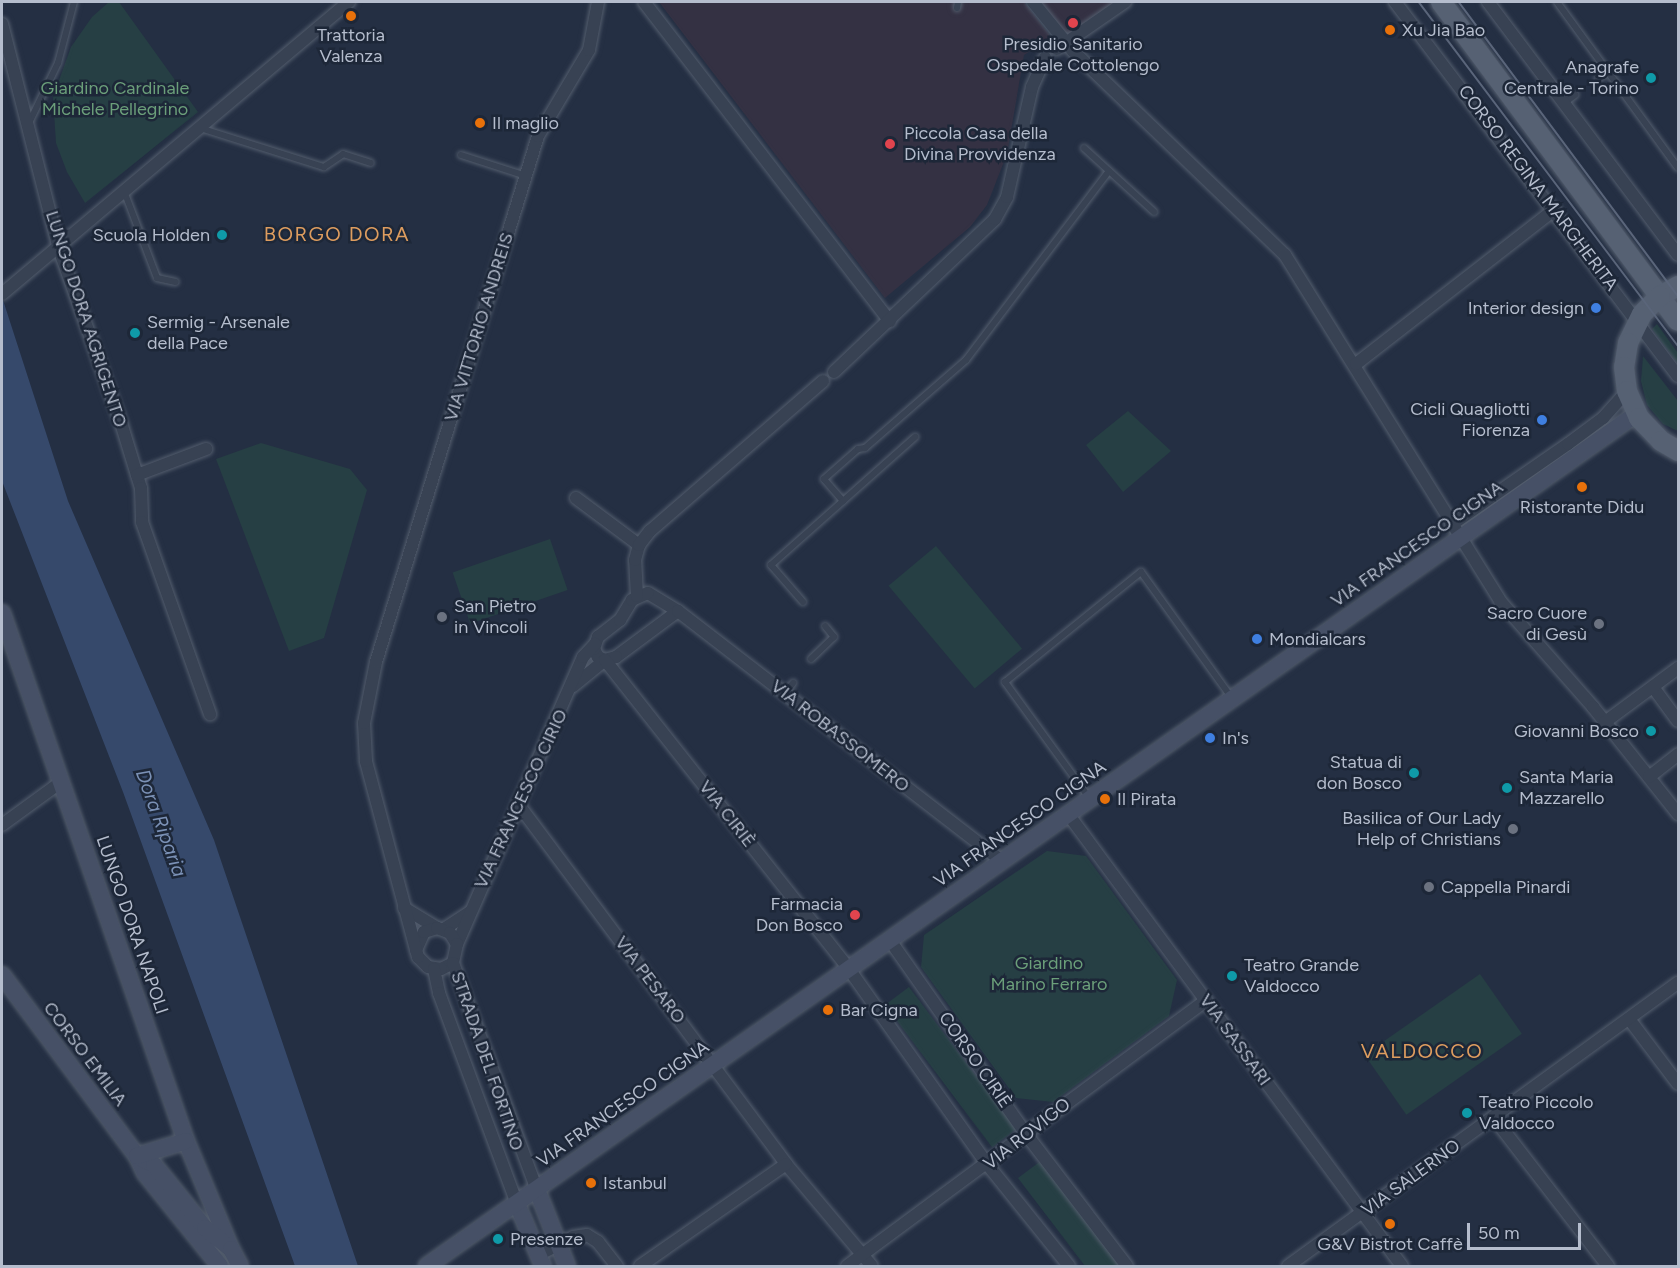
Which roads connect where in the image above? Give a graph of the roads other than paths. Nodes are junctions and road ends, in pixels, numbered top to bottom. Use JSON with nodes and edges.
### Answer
{"nodes":[{"id":1,"x":73,"y":2,"type":"edge"},
{"id":2,"x":349,"y":2,"type":"edge"},
{"id":3,"x":598,"y":2,"type":"edge"},
{"id":4,"x":644,"y":2,"type":"edge"},
{"id":5,"x":1033,"y":2,"type":"edge"},
{"id":6,"x":1125,"y":2,"type":"edge"},
{"id":7,"x":1395,"y":2,"type":"edge"},
{"id":8,"x":1441,"y":2,"type":"edge"},
{"id":9,"x":1488,"y":2,"type":"edge"},
{"id":10,"x":1557,"y":2,"type":"edge"},
{"id":11,"x":2,"y":24,"type":"edge"},
{"id":12,"x":1061,"y":46,"type":"junction"},
{"id":13,"x":1045,"y":58,"type":"dead end"},
{"id":14,"x":1609,"y":71,"type":"junction"},
{"id":15,"x":1598,"y":79,"type":"dead end"},
{"id":16,"x":1575,"y":95,"type":"dead end"},
{"id":17,"x":1564,"y":103,"type":"junction"},
{"id":18,"x":27,"y":126,"type":"junction"},
{"id":19,"x":199,"y":128,"type":"junction"},
{"id":20,"x":1084,"y":148,"type":"dead end"},
{"id":21,"x":461,"y":155,"type":"dead end"},
{"id":22,"x":371,"y":163,"type":"dead end"},
{"id":23,"x":1678,"y":168,"type":"edge"},
{"id":24,"x":1108,"y":171,"type":"junction"},
{"id":25,"x":526,"y":176,"type":"junction"},
{"id":26,"x":124,"y":191,"type":"junction"},
{"id":27,"x":1555,"y":209,"type":"junction"},
{"id":28,"x":1154,"y":212,"type":"dead end"},
{"id":29,"x":58,"y":246,"type":"junction"},
{"id":30,"x":1678,"y":255,"type":"edge"},
{"id":31,"x":176,"y":282,"type":"dead end"},
{"id":32,"x":1678,"y":286,"type":"edge"},
{"id":33,"x":2,"y":294,"type":"edge"},
{"id":34,"x":1660,"y":296,"type":"junction"},
{"id":35,"x":890,"y":321,"type":"junction"},
{"id":36,"x":1638,"y":321,"type":"junction"},
{"id":37,"x":1678,"y":321,"type":"edge"},
{"id":38,"x":1356,"y":364,"type":"junction"},
{"id":39,"x":834,"y":372,"type":"dead end"},
{"id":40,"x":1678,"y":376,"type":"edge"},
{"id":41,"x":823,"y":381,"type":"dead end"},
{"id":42,"x":1627,"y":391,"type":"junction"},
{"id":43,"x":1636,"y":414,"type":"junction"},
{"id":44,"x":915,"y":437,"type":"dead end"},
{"id":45,"x":206,"y":449,"type":"dead end"},
{"id":46,"x":1678,"y":451,"type":"edge"},
{"id":47,"x":137,"y":475,"type":"junction"},
{"id":48,"x":576,"y":498,"type":"dead end"},
{"id":49,"x":843,"y":501,"type":"junction"},
{"id":50,"x":1455,"y":532,"type":"junction"},
{"id":51,"x":639,"y":546,"type":"junction"},
{"id":52,"x":637,"y":596,"type":"junction"},
{"id":53,"x":803,"y":602,"type":"dead end"},
{"id":54,"x":678,"y":611,"type":"junction"},
{"id":55,"x":2,"y":613,"type":"edge"},
{"id":56,"x":825,"y":627,"type":"dead end"},
{"id":57,"x":595,"y":644,"type":"junction"},
{"id":58,"x":811,"y":659,"type":"dead end"},
{"id":59,"x":605,"y":660,"type":"junction"},
{"id":60,"x":1678,"y":668,"type":"edge"},
{"id":61,"x":793,"y":682,"type":"dead end"},
{"id":62,"x":573,"y":686,"type":"junction"},
{"id":63,"x":1653,"y":687,"type":"junction"},
{"id":64,"x":784,"y":694,"type":"junction"},
{"id":65,"x":1232,"y":699,"type":"junction"},
{"id":66,"x":210,"y":714,"type":"dead end"},
{"id":67,"x":1605,"y":722,"type":"junction"},
{"id":68,"x":1678,"y":722,"type":"edge"},
{"id":69,"x":1678,"y":754,"type":"edge"},
{"id":70,"x":1649,"y":777,"type":"junction"},
{"id":71,"x":61,"y":782,"type":"junction"},
{"id":72,"x":1090,"y":799,"type":"junction"},
{"id":73,"x":518,"y":804,"type":"junction"},
{"id":74,"x":1068,"y":814,"type":"junction"},
{"id":75,"x":1678,"y":814,"type":"edge"},
{"id":76,"x":2,"y":825,"type":"edge"},
{"id":77,"x":1002,"y":861,"type":"junction"},
{"id":78,"x":404,"y":908,"type":"junction"},
{"id":79,"x":470,"y":912,"type":"junction"},
{"id":80,"x":441,"y":928,"type":"junction"},
{"id":81,"x":889,"y":939,"type":"junction"},
{"id":82,"x":458,"y":944,"type":"junction"},
{"id":83,"x":416,"y":951,"type":"junction"},
{"id":84,"x":453,"y":963,"type":"junction"},
{"id":85,"x":434,"y":969,"type":"junction"},
{"id":86,"x":848,"y":969,"type":"junction"},
{"id":87,"x":2,"y":975,"type":"edge"},
{"id":88,"x":1678,"y":983,"type":"edge"},
{"id":89,"x":1206,"y":1000,"type":"junction"},
{"id":90,"x":1629,"y":1019,"type":"junction"},
{"id":91,"x":713,"y":1064,"type":"junction"},
{"id":92,"x":1678,"y":1084,"type":"edge"},
{"id":93,"x":1494,"y":1118,"type":"junction"},
{"id":94,"x":1026,"y":1134,"type":"junction"},
{"id":95,"x":186,"y":1141,"type":"junction"},
{"id":96,"x":137,"y":1156,"type":"junction"},
{"id":97,"x":786,"y":1164,"type":"junction"},
{"id":98,"x":987,"y":1164,"type":"junction"},
{"id":99,"x":537,"y":1190,"type":"junction"},
{"id":100,"x":517,"y":1204,"type":"junction"},
{"id":101,"x":1363,"y":1213,"type":"junction"},
{"id":102,"x":557,"y":1246,"type":"junction"},
{"id":103,"x":231,"y":1248,"type":"junction"},
{"id":104,"x":863,"y":1255,"type":"junction"},
{"id":105,"x":541,"y":1261,"type":"edge"},
{"id":106,"x":220,"y":1266,"type":"edge"},
{"id":107,"x":240,"y":1266,"type":"edge"},
{"id":108,"x":427,"y":1266,"type":"edge"},
{"id":109,"x":567,"y":1266,"type":"edge"},
{"id":110,"x":617,"y":1266,"type":"edge"},
{"id":111,"x":640,"y":1266,"type":"edge"},
{"id":112,"x":847,"y":1266,"type":"edge"},
{"id":113,"x":872,"y":1266,"type":"edge"},
{"id":114,"x":1069,"y":1266,"type":"edge"},
{"id":115,"x":1127,"y":1266,"type":"edge"},
{"id":116,"x":1288,"y":1266,"type":"edge"},
{"id":117,"x":1402,"y":1266,"type":"edge"},
{"id":118,"x":1608,"y":1266,"type":"edge"}],
"edges":[{"from":1,"to":18,"type":"lane"},
{"from":2,"to":19,"type":"street"},
{"from":3,"to":25,"type":"street","name":"VIA VITTORIO ANDREIS"},
{"from":4,"to":35,"type":"street"},
{"from":5,"to":12,"type":"street"},
{"from":6,"to":12,"type":"street"},
{"from":7,"to":27,"type":"street","name":"CORSO REGINA MARGHERITA"},
{"from":8,"to":34,"type":"main road","name":"CORSO REGINA MARGHERITA"},
{"from":9,"to":17,"type":"street"},
{"from":10,"to":14,"type":"lane"},
{"from":11,"to":18,"type":"street","name":"LUNGO DORA AGRIGENTO"},
{"from":12,"to":38,"type":"street"},
{"from":13,"to":35,"type":"street"},
{"from":14,"to":15,"type":"lane"},
{"from":14,"to":23,"type":"lane"},
{"from":16,"to":17,"type":"lane"},
{"from":17,"to":30,"type":"street"},
{"from":18,"to":29,"type":"street","name":"LUNGO DORA AGRIGENTO"},
{"from":19,"to":22,"type":"lane"},
{"from":19,"to":26,"type":"street"},
{"from":20,"to":24,"type":"lane"},
{"from":21,"to":25,"type":"lane"},
{"from":24,"to":28,"type":"lane"},
{"from":24,"to":49,"type":"lane"},
{"from":25,"to":78,"type":"street","name":"VIA VITTORIO ANDREIS"},
{"from":26,"to":29,"type":"street"},
{"from":26,"to":31,"type":"lane"},
{"from":27,"to":36,"type":"street","name":"CORSO REGINA MARGHERITA"},
{"from":27,"to":38,"type":"street"},
{"from":29,"to":33,"type":"street"},
{"from":29,"to":47,"type":"street","name":"LUNGO DORA AGRIGENTO"},
{"from":32,"to":34,"type":"main road"},
{"from":34,"to":36,"type":"main road"},
{"from":34,"to":37,"type":"main road","name":"CORSO REGINA MARGHERITA"},
{"from":35,"to":39,"type":"street"},
{"from":36,"to":40,"type":"street","name":"CORSO REGINA MARGHERITA"},
{"from":36,"to":42,"type":"main road"},
{"from":38,"to":50,"type":"street"},
{"from":41,"to":51,"type":"street"},
{"from":42,"to":43,"type":"main road"},
{"from":42,"to":50,"type":"street","name":"VIA FRANCESCO CIGNA"},
{"from":43,"to":46,"type":"main road"},
{"from":43,"to":50,"type":"street","name":"VIA FRANCESCO CIGNA"},
{"from":44,"to":49,"type":"lane"},
{"from":45,"to":47,"type":"street"},
{"from":47,"to":66,"type":"street","name":"LUNGO DORA AGRIGENTO"},
{"from":48,"to":51,"type":"street"},
{"from":49,"to":53,"type":"lane"},
{"from":50,"to":65,"type":"street","name":"VIA FRANCESCO CIGNA"},
{"from":50,"to":67,"type":"street"},
{"from":51,"to":52,"type":"street"},
{"from":52,"to":54,"type":"street","name":"VIA ROBASSOMERO"},
{"from":52,"to":57,"type":"street","name":"VIA FRANCESCO CIRIO"},
{"from":54,"to":59,"type":"street","name":"VIA FRANCESCO CIRIO"},
{"from":54,"to":64,"type":"street","name":"VIA ROBASSOMERO"},
{"from":55,"to":71,"type":"street","name":"LUNGO DORA NAPOLI"},
{"from":56,"to":58,"type":"lane"},
{"from":57,"to":59,"type":"street","name":"VIA CIRIÈ"},
{"from":57,"to":62,"type":"street","name":"VIA FRANCESCO CIRIO"},
{"from":59,"to":62,"type":"street","name":"VIA FRANCESCO CIRIO"},
{"from":59,"to":86,"type":"street","name":"VIA CIRIÈ"},
{"from":60,"to":63,"type":"street"},
{"from":61,"to":64,"type":"lane"},
{"from":62,"to":73,"type":"street","name":"VIA FRANCESCO CIRIO"},
{"from":63,"to":67,"type":"street"},
{"from":63,"to":68,"type":"street"},
{"from":64,"to":77,"type":"street","name":"VIA ROBASSOMERO"},
{"from":65,"to":72,"type":"street","name":"VIA FRANCESCO CIGNA"},
{"from":65,"to":72,"type":"lane"},
{"from":67,"to":70,"type":"street"},
{"from":69,"to":70,"type":"street"},
{"from":70,"to":75,"type":"street"},
{"from":71,"to":76,"type":"street"},
{"from":71,"to":95,"type":"street","name":"LUNGO DORA NAPOLI"},
{"from":72,"to":74,"type":"street","name":"VIA FRANCESCO CIGNA"},
{"from":73,"to":79,"type":"street","name":"VIA FRANCESCO CIRIO"},
{"from":73,"to":91,"type":"street","name":"VIA PESARO"},
{"from":74,"to":77,"type":"street","name":"VIA FRANCESCO CIGNA"},
{"from":74,"to":89,"type":"street","name":"VIA SASSARI"},
{"from":77,"to":81,"type":"street","name":"VIA FRANCESCO CIGNA"},
{"from":78,"to":80,"type":"street"},
{"from":78,"to":83,"type":"street"},
{"from":79,"to":80,"type":"street","name":"VIA FRANCESCO CIRIO"},
{"from":79,"to":82,"type":"street","name":"VIA FRANCESCO CIRIO"},
{"from":80,"to":82,"type":"street"},
{"from":80,"to":83,"type":"street"},
{"from":81,"to":86,"type":"street","name":"VIA FRANCESCO CIGNA"},
{"from":81,"to":94,"type":"street","name":"CORSO CIRIÈ"},
{"from":82,"to":84,"type":"street"},
{"from":83,"to":85,"type":"street"},
{"from":84,"to":85,"type":"street"},
{"from":84,"to":99,"type":"street","name":"STRADA DEL FORTINO"},
{"from":85,"to":100,"type":"street","name":"STRADA DEL FORTINO"},
{"from":86,"to":91,"type":"street","name":"VIA FRANCESCO CIGNA"},
{"from":86,"to":98,"type":"street"},
{"from":87,"to":96,"type":"street","name":"CORSO EMILIA"},
{"from":88,"to":90,"type":"street","name":"VIA SALERNO"},
{"from":89,"to":94,"type":"street","name":"VIA ROVIGO"},
{"from":89,"to":101,"type":"street","name":"VIA SASSARI"},
{"from":90,"to":92,"type":"street"},
{"from":90,"to":93,"type":"street","name":"VIA SALERNO"},
{"from":91,"to":97,"type":"street","name":"VIA PESARO"},
{"from":91,"to":99,"type":"street","name":"VIA FRANCESCO CIGNA"},
{"from":93,"to":101,"type":"street","name":"VIA SALERNO"},
{"from":93,"to":118,"type":"street"},
{"from":94,"to":98,"type":"street","name":"VIA ROVIGO"},
{"from":94,"to":115,"type":"street","name":"CORSO CIRIÈ"},
{"from":95,"to":96,"type":"street"},
{"from":95,"to":103,"type":"street","name":"LUNGO DORA NAPOLI"},
{"from":96,"to":103,"type":"street","name":"CORSO EMILIA"},
{"from":96,"to":106,"type":"street","name":"CORSO EMILIA"},
{"from":97,"to":104,"type":"street","name":"VIA PESARO"},
{"from":97,"to":111,"type":"street"},
{"from":98,"to":104,"type":"street","name":"VIA ROVIGO"},
{"from":98,"to":114,"type":"street"},
{"from":99,"to":100,"type":"street","name":"VIA FRANCESCO CIGNA"},
{"from":99,"to":102,"type":"street","name":"STRADA DEL FORTINO"},
{"from":100,"to":105,"type":"street","name":"STRADA DEL FORTINO"},
{"from":100,"to":108,"type":"street","name":"VIA FRANCESCO CIGNA"},
{"from":101,"to":116,"type":"street","name":"VIA SALERNO"},
{"from":101,"to":117,"type":"street","name":"VIA SASSARI"},
{"from":102,"to":105,"type":"street"},
{"from":102,"to":109,"type":"street","name":"STRADA DEL FORTINO"},
{"from":102,"to":110,"type":"street"},
{"from":103,"to":107,"type":"street","name":"CORSO EMILIA"},
{"from":104,"to":112,"type":"street","name":"VIA ROVIGO"},
{"from":104,"to":113,"type":"street","name":"VIA PESARO"}]}
